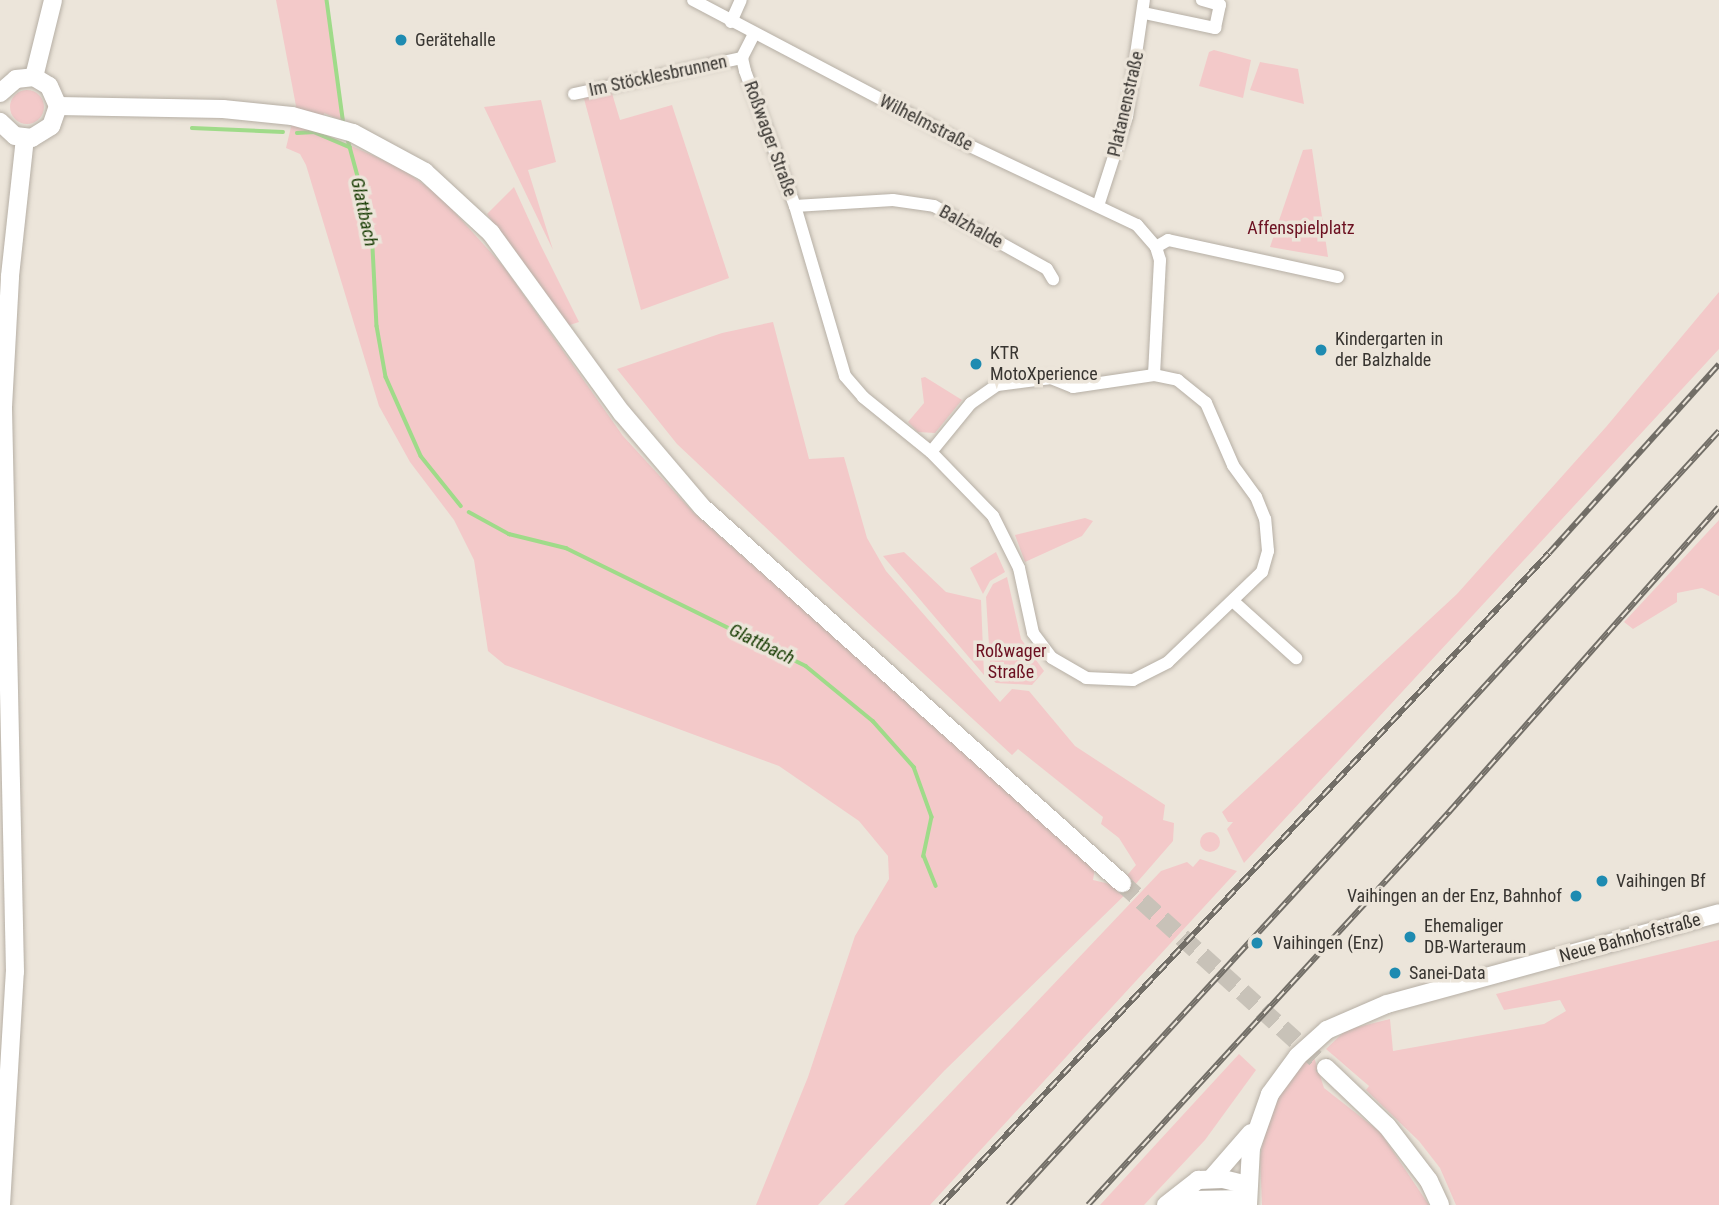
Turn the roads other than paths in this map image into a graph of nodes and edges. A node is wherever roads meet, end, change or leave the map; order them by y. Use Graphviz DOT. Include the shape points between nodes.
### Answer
graph roads {
  1 [pos="53,0"];
  2 [pos="693,0"];
  3 [pos="741,0"];
  4 [pos="1202,0"];
  5 [pos="1144,6"];
  6 [pos="731,22"];
  7 [pos="754,34"];
  8 [pos="742,58"];
  9 [pos="34,78"];
  10 [pos="0,93"];
  11 [pos="574,94"];
  12 [pos="58,106"];
  13 [pos="0,122"];
  14 [pos="25,138"];
  15 [pos="1098,205"];
  16 [pos="795,206"];
  17 [pos="1156,247"];
  18 [pos="1338,278"];
  19 [pos="1053,279"];
  20 [pos="1154,375"];
  21 [pos="931,452"];
  22 [pos="1234,602"];
  23 [pos="1296,658"];
  24 [pos="5,722"];
  25 [pos="5,747"];
  26 [pos="1122,883"];
  27 [pos="1719,914"];
  28 [pos="1326,1068"];
  29 [pos="1255,1127"];
  30 [pos="1211,1179"];
  31 [pos="1247,1196"];
  32 [pos="1,1205"];
  33 [pos="1166,1205"];
  34 [pos="1181,1205"];
  35 [pos="1440,1205"];
  1 -- 9 [label="main road"];
  2 -- 6 [label="street, Wilhelmstraße"];
  3 -- 6 [label="street"];
  4 -- 5 [label="street" via="1220,5 1215,28"];
  5 -- 15 [label="street, Platanenstraße" via="1126,116"];
  6 -- 7 [label="street, Wilhelmstraße"];
  7 -- 8 [label="street, Roßwager Straße"];
  7 -- 15 [label="street, Wilhelmstraße" via="970,146"];
  8 -- 11 [label="street, Im Stöcklesbrunnen"];
  8 -- 16 [label="street, Roßwager Straße"];
  9 -- 10 [label="main road" via="16,79"];
  9 -- 12 [label="main road" via="49,86"];
  12 -- 14 [label="main road" via="51,126"];
  12 -- 26 [label="main road" via="255,111 346,131 405,160 462,203 491,233 622,413 702,507"];
  13 -- 14 [label="main road" via="10,133"];
  14 -- 24 [label="main road" via="4,369"];
  15 -- 17 [label="street, Wilhelmstraße" via="1136,225"];
  16 -- 19 [label="street, Balzhalde" via="893,200 934,206 1047,269"];
  16 -- 21 [label="street, Roßwager Straße" via="845,376 863,397"];
  17 -- 18 [label="street" via="1168,240"];
  17 -- 20 [label="street" via="1161,275"];
  20 -- 21 [label="street, Roßwager Straße" via="1073,387 1051,377 997,385 971,403"];
  20 -- 22 [label="street, Roßwager Straße" via="1178,380 1206,403 1233,465 1265,519 1268,551 1262,572"];
  21 -- 22 [label="street, Roßwager Straße" via="977,496 1006,537 1019,568 1033,633 1067,669 1103,681 1133,680 1168,662 1194,632"];
  22 -- 23 [label="street"];
  24 -- 25 [label="main road"];
  25 -- 32 [label="main road" via="15,972"];
  27 -- 29 [label="main road, Neue Bahnhofstraße" via="1354,1016 1297,1056 1278,1081"];
  28 -- 35 [label="main road" via="1387,1126 1416,1162"];
  29 -- 30 [label="main road"];
  29 -- 31 [label="main road, Neue Bahnhofstraße"];
  30 -- 31 [label="main road"];
  30 -- 33 [label="main road" via="1188,1185"];
  31 -- 34 [label="main road" via="1190,1200"];
}
